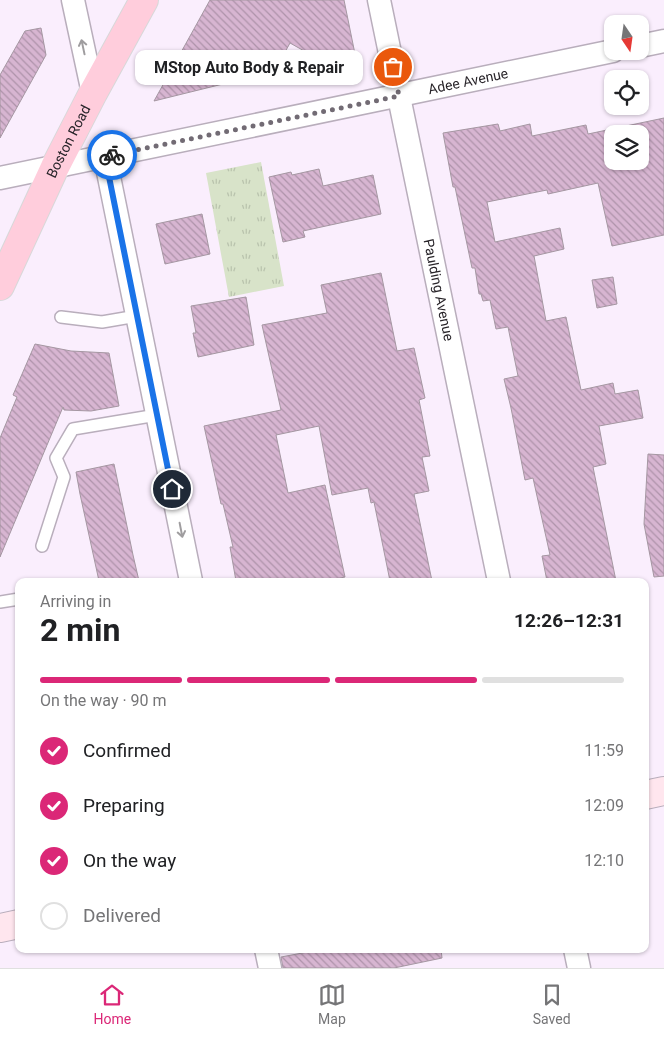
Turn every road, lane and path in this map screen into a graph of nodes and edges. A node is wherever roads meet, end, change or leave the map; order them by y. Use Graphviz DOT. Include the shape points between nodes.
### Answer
graph roads {
  1 [pos="73,0"];
  2 [pos="144,0"];
  3 [pos="379,0"];
  4 [pos="664,41"];
  5 [pos="649,44"];
  6 [pos="604,53"];
  7 [pos="93,93"];
  8 [pos="399,96"];
  9 [pos="105,157"];
  10 [pos="55,167"];
  11 [pos="0,178"];
  12 [pos="0,286"];
  13 [pos="137,316"];
  14 [pos="61,317"];
  15 [pos="157,415"];
  16 [pos="42,546"];
  17 [pos="190,578"];
  18 [pos="498,578"];
  19 [pos="15,600"];
  20 [pos="0,602"];
  21 [pos="664,791"];
  22 [pos="649,794"];
  23 [pos="15,925"];
  24 [pos="0,928"];
  25 [pos="267,953"];
  26 [pos="576,953"];
  27 [pos="270,968"];
  28 [pos="579,968"];
  7 -- 1 [label="street, one-way"];
  2 -- 7 [label="main road, Boston Road"];
  3 -- 8 [label="street, Paulding Avenue"];
  4 -- 5 [label="street"];
  6 -- 8 [label="street, Adee Avenue"];
  7 -- 10 [label="main road, Boston Road"];
  8 -- 9 [label="street, Adee Avenue"];
  8 -- 18 [label="street, Paulding Avenue"];
  9 -- 10 [label="street, Adee Avenue"];
  9 -- 13 [label="street"];
  10 -- 11 [label="street, Adee Avenue"];
  10 -- 12 [label="main road, Boston Road"];
  13 -- 14 [label="lane" via="102,322"];
  13 -- 15 [label="street"];
  15 -- 16 [label="lane" via="73,429 56,458 64,477"];
  15 -- 17 [label="street, one-way"];
  19 -- 20 [label="lane"];
  21 -- 22 [label="main road"];
  23 -- 24 [label="main road"];
  25 -- 27 [label="street"];
  26 -- 28 [label="street"];
}
